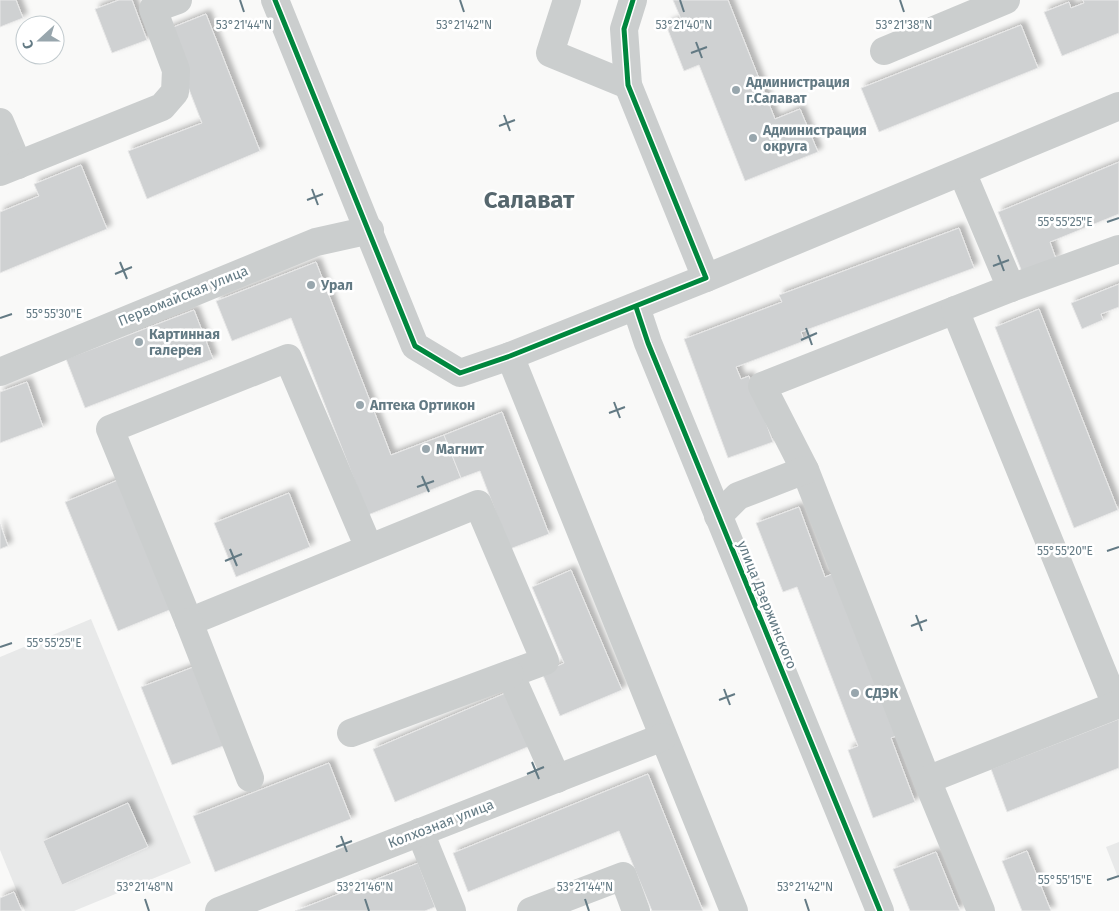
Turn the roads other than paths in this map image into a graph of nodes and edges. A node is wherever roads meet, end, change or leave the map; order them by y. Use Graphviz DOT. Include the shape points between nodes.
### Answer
graph roads {
  1 [pos="275,0"];
  2 [pos="567,0"];
  3 [pos="633,0"];
  4 [pos="160,3"];
  5 [pos="988,3"];
  6 [pos="884,51"];
  7 [pos="628,85"];
  8 [pos="1119,106"];
  9 [pos="0,122"];
  10 [pos="9,169"];
  11 [pos="962,172"];
  12 [pos="370,230"];
  13 [pos="1119,249"];
  14 [pos="706,278"];
  15 [pos="1011,288"];
  16 [pos="636,307"];
  17 [pos="955,310"];
  18 [pos="510,356"];
  19 [pos="0,372"];
  20 [pos="805,470"];
  21 [pos="718,516"];
  22 [pos="369,548"];
  23 [pos="188,622"];
  24 [pos="510,674"];
  25 [pos="1118,705"];
  26 [pos="351,733"];
  27 [pos="663,737"];
  28 [pos="250,778"];
  29 [pos="557,778"];
  30 [pos="927,780"];
  31 [pos="420,832"];
  32 [pos="219,911"];
  33 [pos="452,911"];
  34 [pos="532,911"];
  35 [pos="636,911"];
  36 [pos="734,911"];
  37 [pos="880,911"];
  38 [pos="981,911"];
  1 -- 12 [label="street"];
  2 -- 7 [label="street" via="550,53"];
  3 -- 7 [label="street" via="624,29"];
  4 -- 10 [label="street" via="176,70 174,92 162,107"];
  5 -- 6 [label="street"];
  7 -- 14 [label="street"];
  8 -- 11 [label="street"];
  9 -- 10 [label="street"];
  11 -- 14 [label="street"];
  11 -- 15 [label="street"];
  12 -- 18 [label="street" via="415,346 460,374"];
  12 -- 19 [label="street, Первомайская улица" via="316,242"];
  13 -- 15 [label="street"];
  14 -- 16 [label="street"];
  15 -- 17 [label="street"];
  16 -- 18 [label="street"];
  16 -- 21 [label="street, улица Дзержинского"];
  17 -- 20 [label="street" via="762,386"];
  17 -- 25 [label="street"];
  18 -- 27 [label="street"];
  20 -- 21 [label="street" via="738,496"];
  20 -- 30 [label="street"];
  21 -- 37 [label="street, улица Дзержинского"];
  22 -- 23 [label="street"];
  22 -- 23 [label="street" via="288,358 110,429"];
  22 -- 24 [label="street" via="478,504 545,661"];
  23 -- 28 [label="street"];
  24 -- 26 [label="street"];
  24 -- 29 [label="street"];
  25 -- 30 [label="street"];
  27 -- 29 [label="street, Колхозная улица"];
  27 -- 36 [label="street"];
  29 -- 31 [label="street, Колхозная улица"];
  30 -- 38 [label="street"];
  31 -- 32 [label="street, Колхозная улица"];
  31 -- 33 [label="street"];
  34 -- 35 [label="street" via="623,876"];
}
